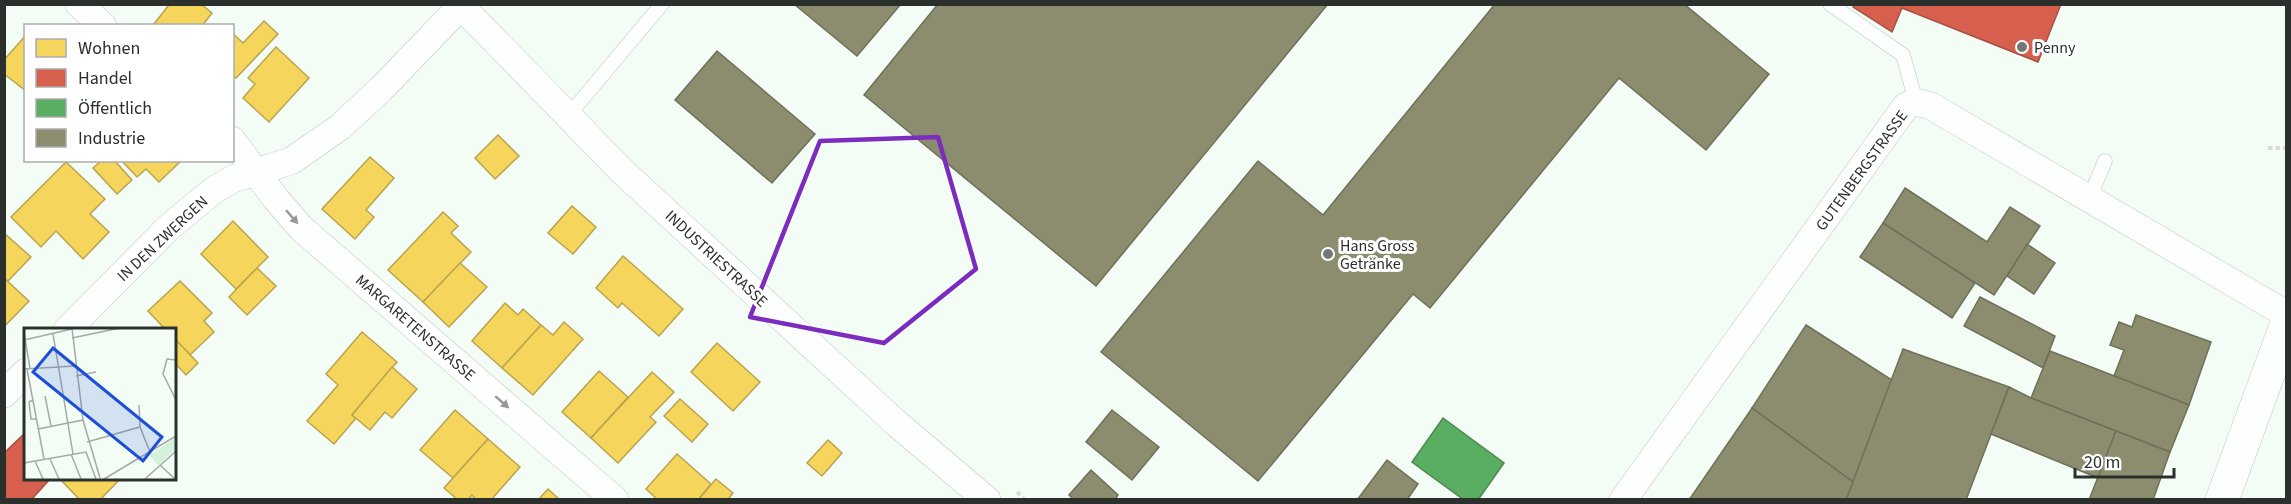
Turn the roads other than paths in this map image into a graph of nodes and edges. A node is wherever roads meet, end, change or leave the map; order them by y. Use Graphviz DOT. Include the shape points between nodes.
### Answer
graph roads {
  1 [pos="79,4"];
  2 [pos="662,4"];
  3 [pos="1830,4"];
  4 [pos="460,5"];
  5 [pos="101,24"];
  6 [pos="1916,102"];
  7 [pos="568,116"];
  8 [pos="234,143"];
  9 [pos="2105,161"];
  10 [pos="256,172"];
  11 [pos="2089,198"];
  12 [pos="2286,314"];
  13 [pos="2286,326"];
  14 [pos="69,328"];
  15 [pos="24,374"];
  16 [pos="4,394"];
  17 [pos="615,500"];
  18 [pos="987,500"];
  19 [pos="1623,500"];
  20 [pos="2222,500"];
  1 -- 5 [label="street"];
  2 -- 7 [label="lane"];
  3 -- 6 [label="lane" via="1903,55"];
  4 -- 7 [label="street, INDUSTRIESTRASSE"];
  4 -- 10 [label="street, IN DEN ZWERGEN" via="340,127 291,161"];
  6 -- 11 [label="street, GUTENBERGSTRASSE" via="1931,106"];
  6 -- 19 [label="street, GUTENBERGSTRASSE" via="1906,106"];
  7 -- 18 [label="street, INDUSTRIESTRASSE" via="623,172 878,406"];
  8 -- 10 [label="street, MARGARETENSTRASSE"];
  9 -- 11 [label="lane"];
  10 -- 14 [label="street, IN DEN ZWERGEN" via="233,179 193,206"];
  10 -- 17 [label="street, MARGARETENSTRASSE, one-way" via="301,228"];
  11 -- 12 [label="street, GUTENBERGSTRASSE"];
  13 -- 20 [label="street"];
  15 -- 16 [label="street"];
}
